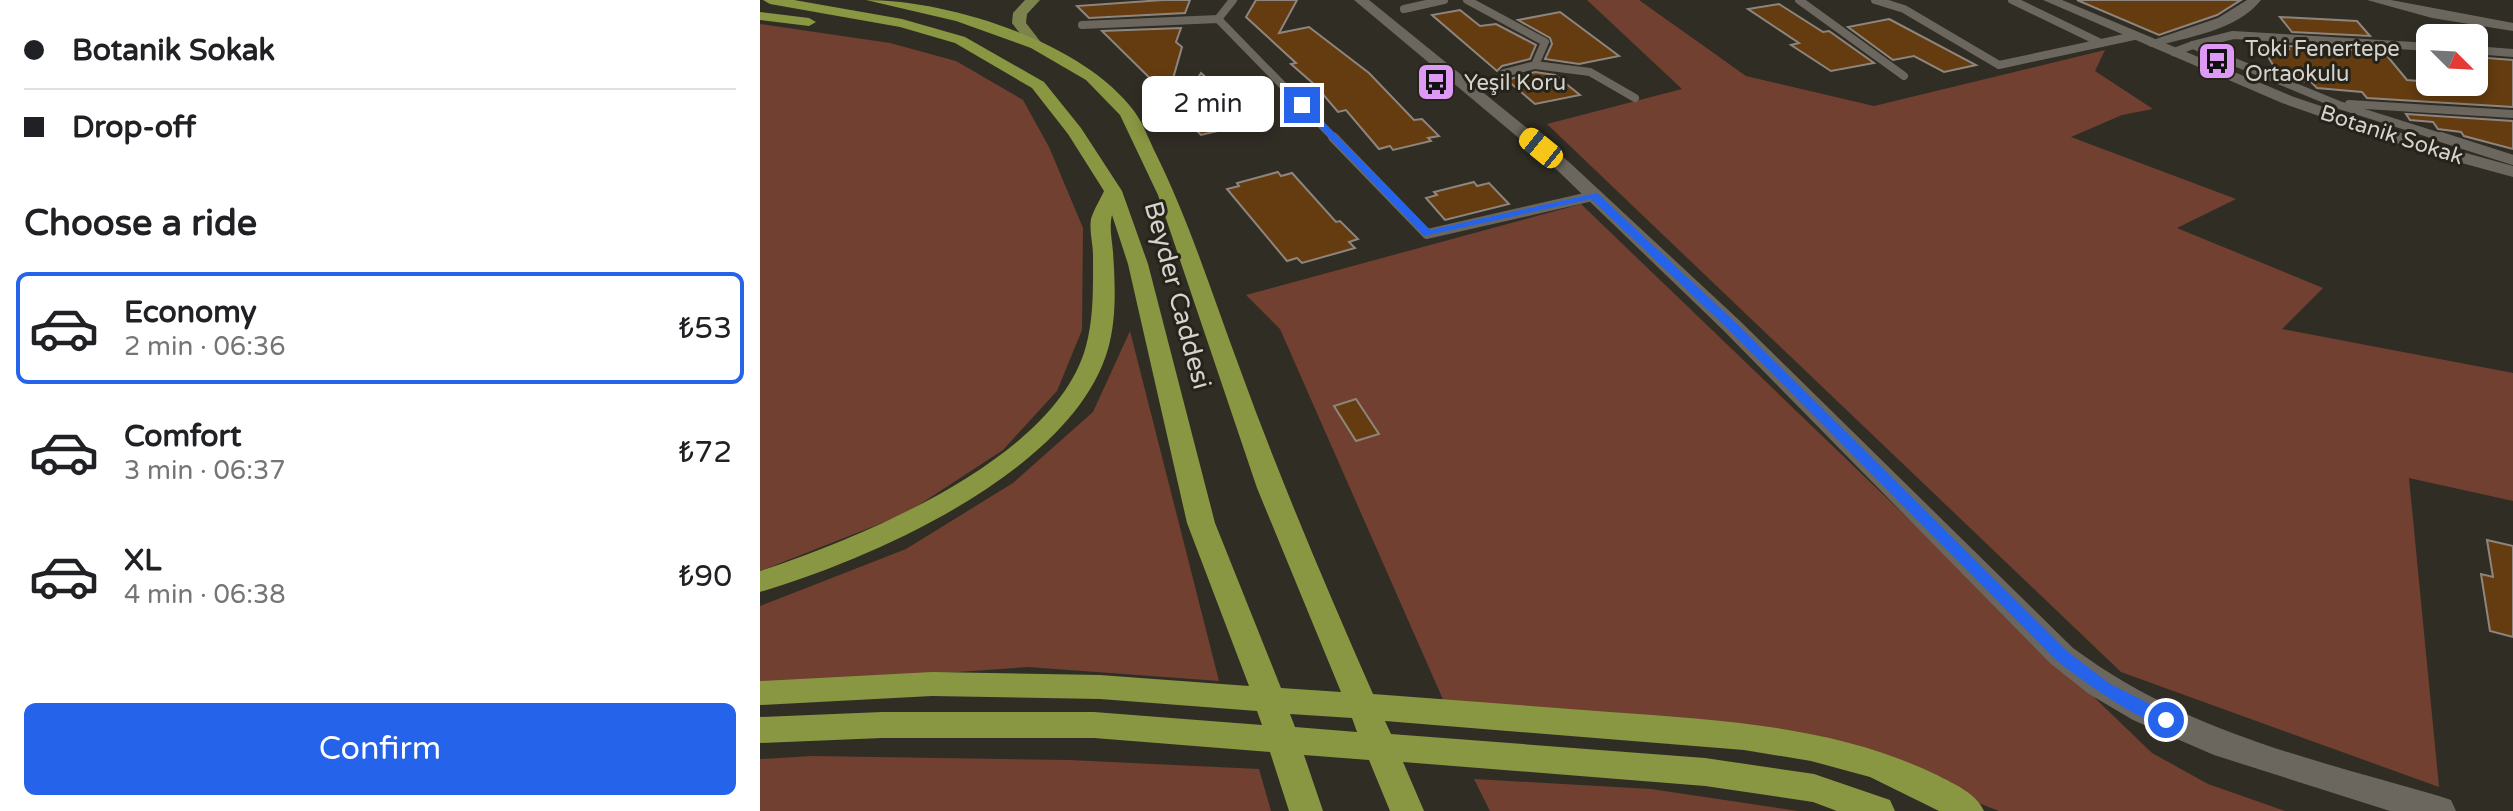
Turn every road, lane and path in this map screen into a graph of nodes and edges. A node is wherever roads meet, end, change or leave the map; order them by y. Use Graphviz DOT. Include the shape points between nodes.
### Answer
graph roads {
  1 [pos="770,0"];
  2 [pos="873,0"];
  3 [pos="939,0"];
  4 [pos="1033,0"];
  5 [pos="1233,0"];
  6 [pos="1361,0"];
  7 [pos="1444,0"];
  8 [pos="1467,0"];
  9 [pos="1799,0"];
  10 [pos="1875,0"];
  11 [pos="2012,0"];
  12 [pos="2050,0"];
  13 [pos="2254,0"];
  14 [pos="2374,0"];
  15 [pos="1404,9"];
  16 [pos="760,16"];
  17 [pos="1218,19"];
  18 [pos="1082,25"];
  19 [pos="2513,27"];
  20 [pos="2134,36"];
  21 [pos="2101,43"];
  22 [pos="2151,43"];
  23 [pos="1036,45"];
  24 [pos="2193,45"];
  25 [pos="2416,46"];
  26 [pos="2488,51"];
  27 [pos="2174,52"];
  28 [pos="2513,53"];
  29 [pos="992,59"];
  30 [pos="1535,65"];
  31 [pos="1504,73"];
  32 [pos="1904,76"];
  33 [pos="1635,98"];
  34 [pos="2334,103"];
  35 [pos="2513,114"];
  36 [pos="2513,160"];
  37 [pos="2513,172"];
  38 [pos="1113,191"];
  39 [pos="1593,196"];
  40 [pos="760,582"];
  41 [pos="760,693"];
  42 [pos="760,730"];
  43 [pos="1306,811"];
  44 [pos="1407,811"];
  45 [pos="1878,811"];
  46 [pos="1967,811"];
  47 [pos="2439,811"];
  1 -- 29 [label="highway, Beyder Caddesi" via="902,23 960,40"];
  2 -- 23 [label="highway, Beyder Caddesi" via="960,18"];
  3 -- 23 [label="highway" via="997,19"];
  4 -- 23 [label="main road" via="1020,13 1019,23"];
  5 -- 17 [label="lane"];
  6 -- 39 [label="main road"];
  7 -- 15 [label="lane"];
  8 -- 30 [label="lane" via="1545,42"];
  9 -- 32 [label="lane"];
  10 -- 21 [label="lane" via="1904,9 1999,65"];
  11 -- 21 [label="lane"];
  12 -- 20 [label="main road, Botanik Sokak"];
  13 -- 22 [label="main road" via="2230,17"];
  14 -- 19 [label="main road"];
  16 -- 29 [label="highway" via="926,40"];
  17 -- 18 [label="lane"];
  17 -- 39 [label="lane" via="1427,234"];
  20 -- 21 [label="lane"];
  20 -- 22 [label="main road, Botanik Sokak"];
  22 -- 27 [label="main road, Botanik Sokak"];
  23 -- 44 [label="highway, Beyder Caddesi" via="1091,77 1127,113 1167,195 1270,488"];
  24 -- 25 [label="lane" via="2233,35"];
  24 -- 27 [label="lane"];
  24 -- 34 [label="lane"];
  26 -- 28 [label="lane"];
  27 -- 37 [label="main road, Botanik Sokak" via="2336,118"];
  29 -- 38 [label="highway, Beyder Caddesi" via="1038,85"];
  30 -- 31 [label="lane"];
  30 -- 33 [label="lane" via="1590,72"];
  34 -- 35 [label="lane"];
  34 -- 36 [label="lane"];
  38 -- 40 [label="highway" via="1100,221 1102,311 1097,350 1070,401 1028,444 939,507 872,541"];
  38 -- 43 [label="highway, Beyder Caddesi" via="1138,264 1201,523 1261,674"];
  39 -- 47 [label="main road" via="1731,325 2062,656 2104,688 2143,710 2248,752"];
  41 -- 46 [label="highway" via="932,684 1100,687 1711,732 1814,748 1886,768"];
  42 -- 45 [label="highway" via="1094,725 1705,772 1814,788"];
}
